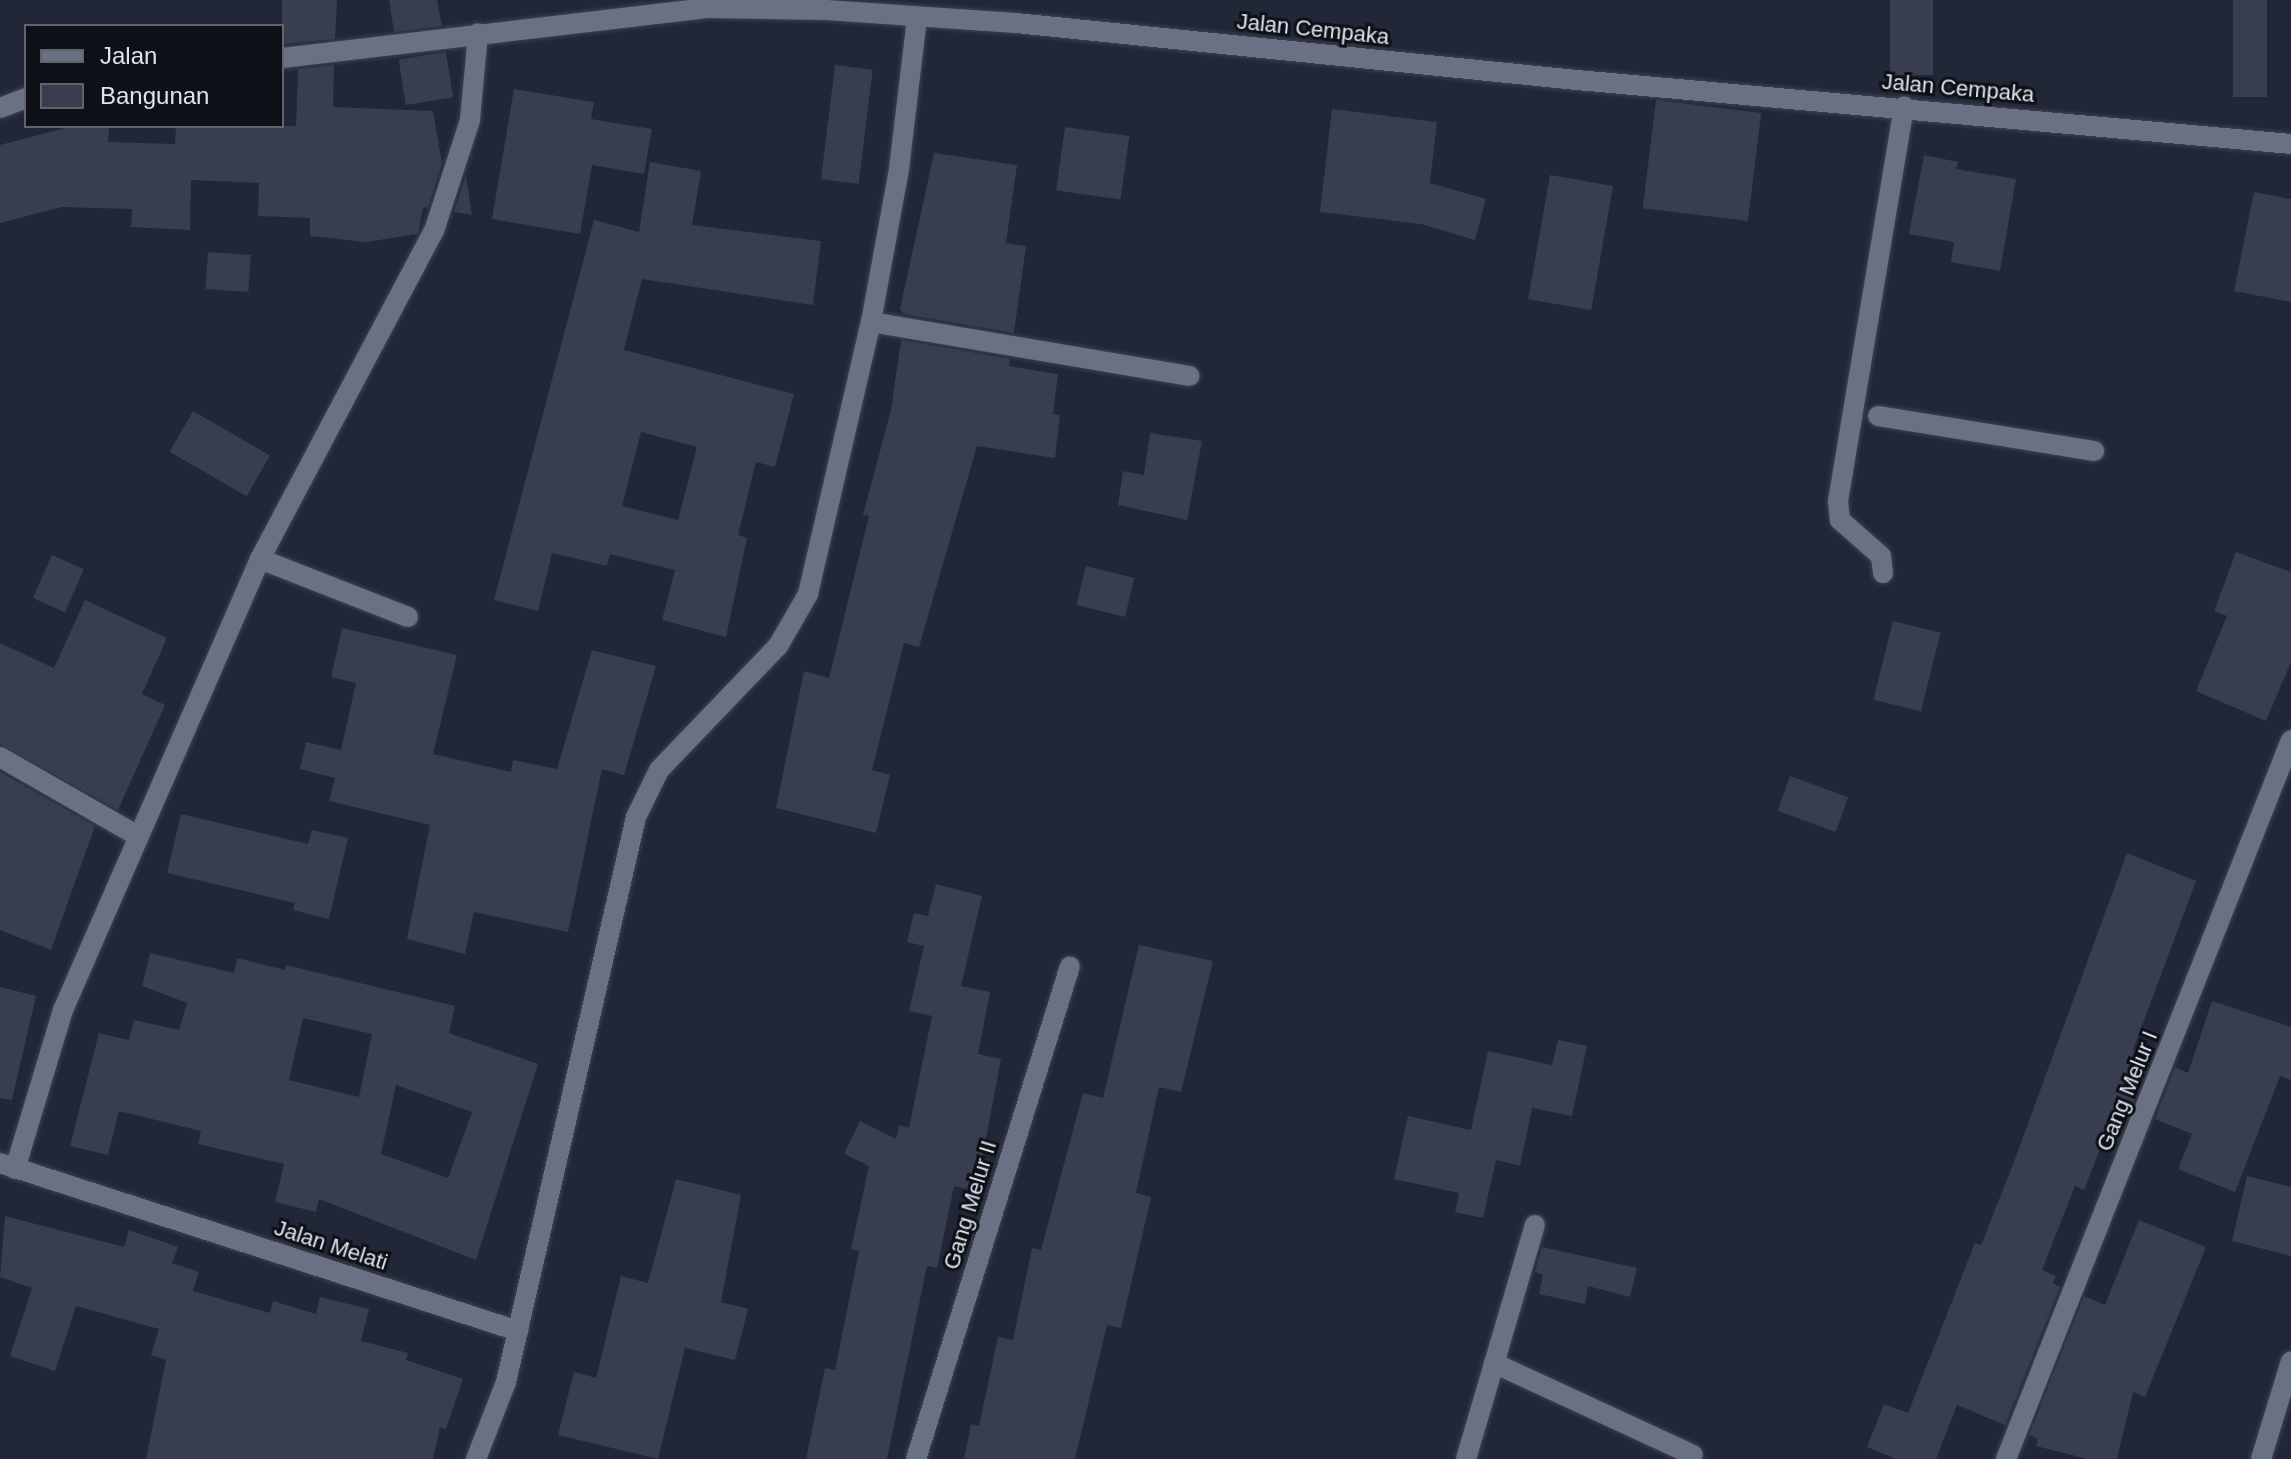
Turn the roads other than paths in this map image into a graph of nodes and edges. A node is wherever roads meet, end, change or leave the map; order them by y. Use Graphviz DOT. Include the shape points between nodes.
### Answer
graph roads {
  1 [pos="827,5"];
  2 [pos="917,17"];
  3 [pos="478,33"];
  4 [pos="284,58"];
  5 [pos="24,99"];
  6 [pos="1904,106"];
  7 [pos="0,108"];
  8 [pos="2291,144"];
  9 [pos="871,322"];
  10 [pos="1189,376"];
  11 [pos="1878,416"];
  12 [pos="2094,451"];
  13 [pos="260,559"];
  14 [pos="1883,573"];
  15 [pos="408,617"];
  16 [pos="2291,740"];
  17 [pos="0,757"];
  18 [pos="138,836"];
  19 [pos="1070,966"];
  20 [pos="7,1166"];
  21 [pos="1535,1225"];
  22 [pos="518,1331"];
  23 [pos="2291,1361"];
  24 [pos="1494,1363"];
  25 [pos="1693,1455"];
  26 [pos="476,1459"];
  27 [pos="916,1459"];
  28 [pos="1466,1459"];
  29 [pos="2006,1459"];
  30 [pos="2261,1459"];
  1 -- 2 [label="street, Jalan Cempaka"];
  1 -- 3 [label="street, Jalan Cempaka" via="705,8"];
  2 -- 6 [label="street, Jalan Cempaka"];
  2 -- 9 [label="street" via="899,169"];
  3 -- 4 [label="street, Jalan Cempaka"];
  3 -- 13 [label="street" via="465,145 434,231"];
  5 -- 7 [label="street"];
  6 -- 8 [label="street, Jalan Cempaka"];
  6 -- 14 [label="street" via="1838,501 1840,520 1881,556"];
  9 -- 10 [label="street"];
  9 -- 22 [label="street" via="802,607 769,656 679,744 659,770 636,817"];
  11 -- 12 [label="street"];
  13 -- 15 [label="street"];
  13 -- 18 [label="street"];
  16 -- 29 [label="street, Gang Melur I"];
  17 -- 18 [label="street"];
  18 -- 20 [label="street" via="63,1010"];
  19 -- 27 [label="street, Gang Melur II"];
  20 -- 22 [label="street, Jalan Melati"];
  21 -- 24 [label="street"];
  22 -- 26 [label="street" via="494,1420"];
  23 -- 30 [label="street"];
  24 -- 25 [label="street"];
  24 -- 28 [label="street"];
}
